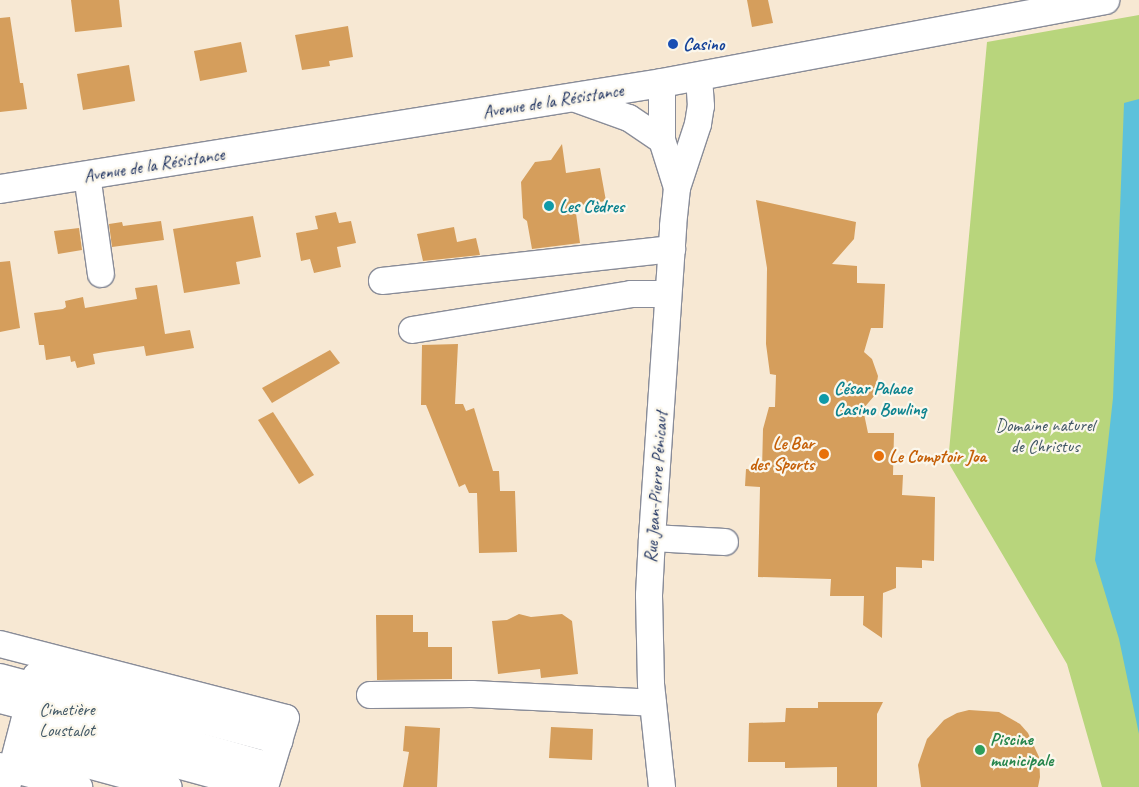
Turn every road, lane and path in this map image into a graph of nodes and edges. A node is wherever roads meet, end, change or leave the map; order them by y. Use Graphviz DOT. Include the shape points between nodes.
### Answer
graph roads {
  1 [pos="1105,0"];
  2 [pos="699,77"];
  3 [pos="662,83"];
  4 [pos="572,98"];
  5 [pos="662,140"];
  6 [pos="86,175"];
  7 [pos="677,188"];
  8 [pos="0,189"];
  9 [pos="672,249"];
  10 [pos="101,274"];
  11 [pos="382,281"];
  12 [pos="668,294"];
  13 [pos="412,330"];
  14 [pos="652,538"];
  15 [pos="725,542"];
  16 [pos="0,644"];
  17 [pos="0,677"];
  18 [pos="370,695"];
  19 [pos="0,700"];
  20 [pos="653,703"];
  21 [pos="19,726"];
  22 [pos="152,742"];
  23 [pos="265,780"];
  24 [pos="79,787"];
  25 [pos="169,787"];
  26 [pos="662,787"];
  1 -- 2 [label="main road, Avenue de la Résistance"];
  2 -- 3 [label="main road, Avenue de la Résistance"];
  2 -- 7 [label="street, Rue Jean-Pierre Pénicaut" via="701,106 698,124"];
  3 -- 4 [label="main road, Avenue de la Résistance"];
  3 -- 5 [label="street, Rue Jean-Pierre Pénicaut"];
  4 -- 5 [label="street" via="630,118"];
  4 -- 6 [label="main road, Avenue de la Résistance"];
  5 -- 7 [label="street, Rue Jean-Pierre Pénicaut"];
  6 -- 8 [label="main road, Avenue de la Résistance"];
  6 -- 10 [label="street"];
  7 -- 9 [label="street, Rue Jean-Pierre Pénicaut"];
  9 -- 11 [label="street"];
  9 -- 12 [label="street, Rue Jean-Pierre Pénicaut"];
  12 -- 13 [label="street" via="631,294"];
  12 -- 14 [label="street, Rue Jean-Pierre Pénicaut"];
  14 -- 15 [label="street"];
  14 -- 20 [label="street, Rue Jean-Pierre Pénicaut" via="649,595"];
  16 -- 21 [label="street"];
  17 -- 21 [label="street"];
  18 -- 20 [label="street" via="472,694"];
  19 -- 21 [label="street"];
  20 -- 26 [label="street, Rue Jean-Pierre Pénicaut"];
  21 -- 22 [label="street"];
  21 -- 22 [label="street"];
  21 -- 22 [label="street"];
  21 -- 24 [label="street"];
  22 -- 23 [label="street"];
  22 -- 23 [label="street" via="279,741"];
  22 -- 25 [label="street"];
}
